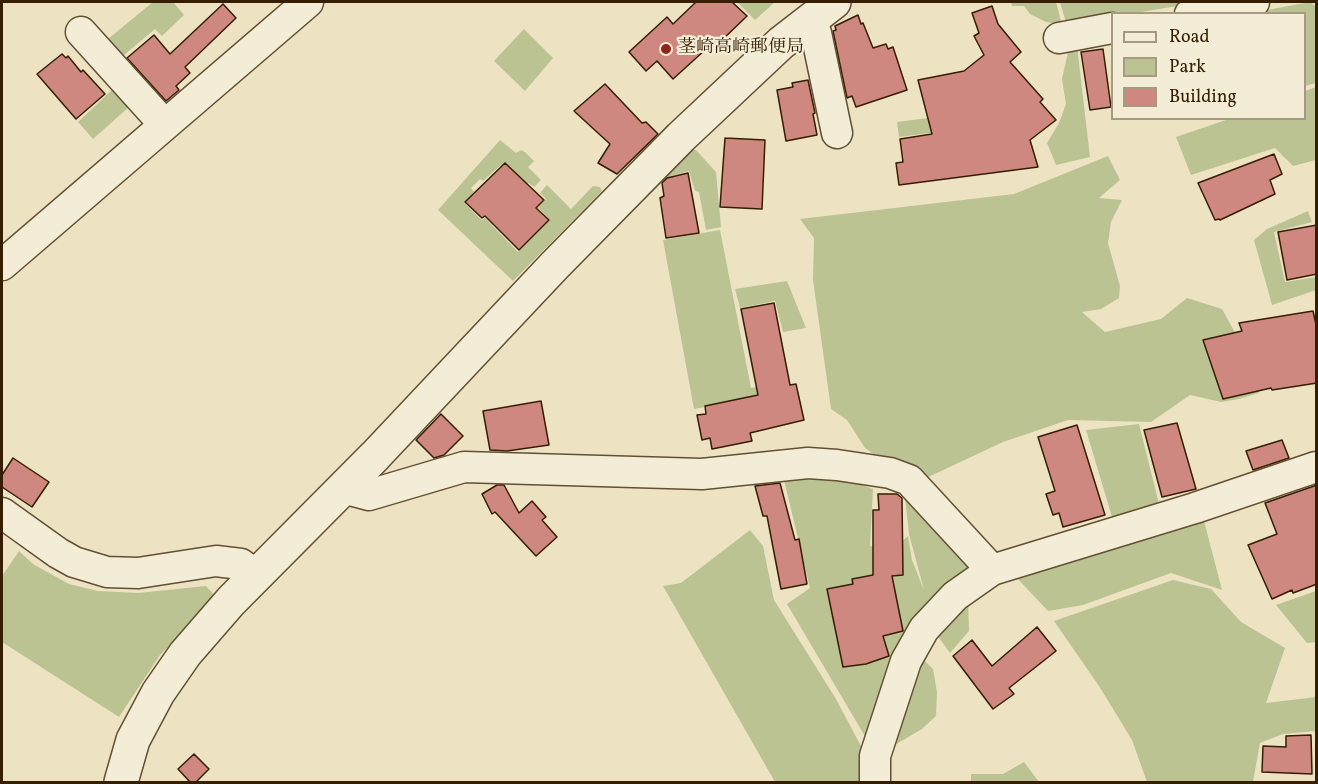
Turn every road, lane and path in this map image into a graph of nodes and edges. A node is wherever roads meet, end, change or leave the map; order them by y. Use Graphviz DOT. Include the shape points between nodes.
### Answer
graph roads {
  1 [pos="308,2"];
  2 [pos="1254,2"];
  3 [pos="823,11"];
  4 [pos="1201,12"];
  5 [pos="1111,28"];
  6 [pos="81,32"];
  7 [pos="1059,38"];
  8 [pos="164,124"];
  9 [pos="837,133"];
  10 [pos="2,265"];
  11 [pos="1317,466"];
  12 [pos="343,488"];
  13 [pos="2,513"];
  14 [pos="992,570"];
  15 [pos="256,575"];
  16 [pos="121,783"];
  17 [pos="875,783"];
  1 -- 8 [label="street"];
  2 -- 4 [label="street"];
  3 -- 9 [label="street" via="816,33"];
  3 -- 12 [label="street" via="681,136"];
  5 -- 7 [label="street"];
  6 -- 8 [label="street"];
  8 -- 10 [label="street"];
  11 -- 14 [label="street"];
  12 -- 14 [label="street" via="369,495 464,467 702,474 837,465 909,480"];
  12 -- 15 [label="street"];
  13 -- 15 [label="street" via="58,554 107,572 138,573 216,561 241,564"];
  14 -- 17 [label="street" via="955,596 924,629 906,661 875,756"];
  15 -- 16 [label="street" via="185,654 158,693 133,740"];
}
